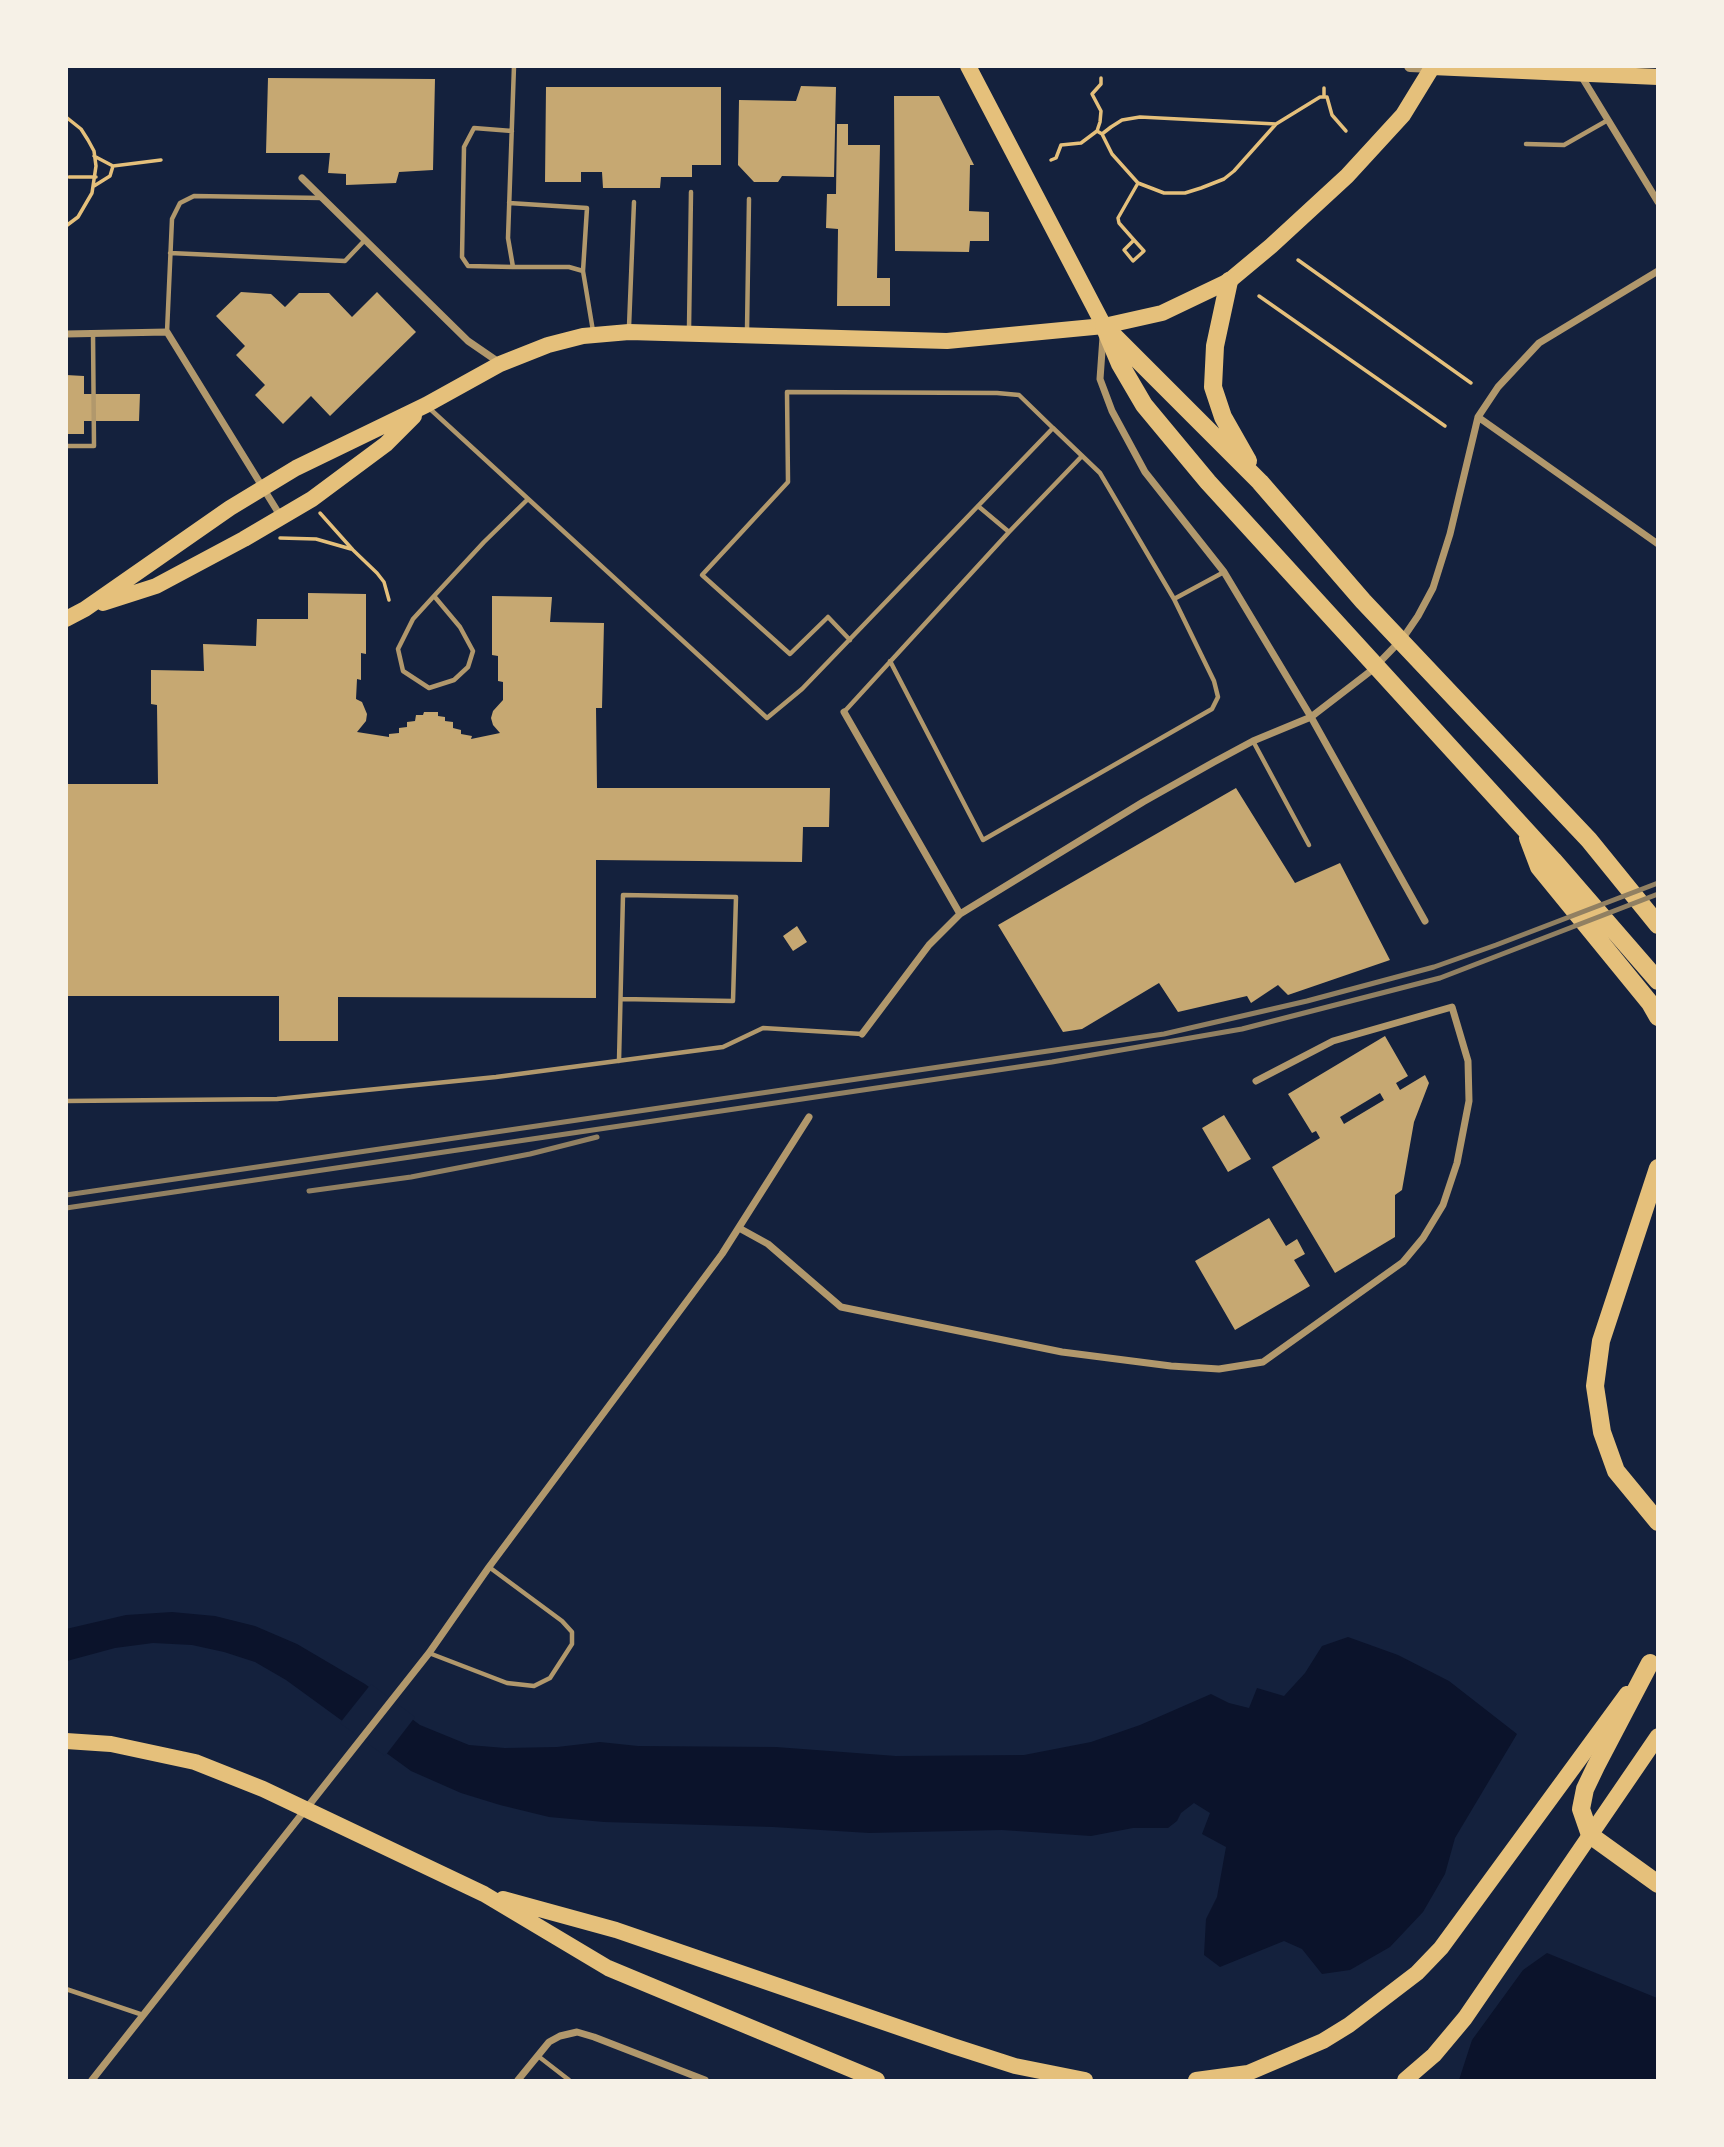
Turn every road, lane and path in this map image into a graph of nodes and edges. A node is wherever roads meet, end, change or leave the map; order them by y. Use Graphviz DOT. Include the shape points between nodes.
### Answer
graph roads {
  1 [pos="514,66"];
  2 [pos="968,66"];
  3 [pos="1410,66"];
  4 [pos="1433,67"];
  5 [pos="1580,74"];
  6 [pos="1645,74"];
  7 [pos="1101,78"];
  8 [pos="1325,88"];
  9 [pos="1324,97"];
  10 [pos="67,118"];
  11 [pos="1608,120"];
  12 [pos="1276,124"];
  13 [pos="512,131"];
  14 [pos="1097,131"];
  15 [pos="1346,131"];
  16 [pos="1102,134"];
  17 [pos="1526,144"];
  18 [pos="94,156"];
  19 [pos="161,160"];
  20 [pos="1051,160"];
  21 [pos="113,166"];
  22 [pos="68,177"];
  23 [pos="96,177"];
  24 [pos="302,178"];
  25 [pos="1139,183"];
  26 [pos="94,186"];
  27 [pos="691,192"];
  28 [pos="322,198"];
  29 [pos="749,199"];
  30 [pos="509,202"];
  31 [pos="634,202"];
  32 [pos="1657,202"];
  33 [pos="66,226"];
  34 [pos="364,240"];
  35 [pos="1135,240"];
  36 [pos="170,253"];
  37 [pos="1298,260"];
  38 [pos="513,267"];
  39 [pos="583,271"];
  40 [pos="1657,271"];
  41 [pos="1229,281"];
  42 [pos="1259,296"];
  43 [pos="1104,326"];
  44 [pos="167,332"];
  45 [pos="629,332"];
  46 [pos="66,334"];
  47 [pos="93,334"];
  48 [pos="689,334"];
  49 [pos="594,335"];
  50 [pos="747,335"];
  51 [pos="500,364"];
  52 [pos="1471,383"];
  53 [pos="426,405"];
  54 [pos="1478,417"];
  55 [pos="1446,426"];
  56 [pos="1053,428"];
  57 [pos="66,446"];
  58 [pos="1082,456"];
  59 [pos="1260,482"];
  60 [pos="262,488"];
  61 [pos="527,500"];
  62 [pos="978,506"];
  63 [pos="319,510"];
  64 [pos="281,517"];
  65 [pos="1009,532"];
  66 [pos="279,536"];
  67 [pos="1657,544"];
  68 [pos="353,550"];
  69 [pos="1224,572"];
  70 [pos="434,596"];
  71 [pos="1174,599"];
  72 [pos="389,600"];
  73 [pos="85,609"];
  74 [pos="66,619"];
  75 [pos="850,640"];
  76 [pos="890,661"];
  77 [pos="844,712"];
  78 [pos="1311,717"];
  79 [pos="1253,741"];
  80 [pos="1310,845"];
  81 [pos="1546,863"];
  82 [pos="960,914"];
  83 [pos="1425,920"];
  84 [pos="1657,925"];
  85 [pos="1657,981"];
  86 [pos="621,999"];
  87 [pos="1654,1010"];
  88 [pos="862,1034"];
  89 [pos="619,1061"];
  90 [pos="1256,1081"];
  91 [pos="66,1101"];
  92 [pos="809,1117"];
  93 [pos="1657,1168"];
  94 [pos="739,1228"];
  95 [pos="1657,1522"];
  96 [pos="489,1567"];
  97 [pos="429,1653"];
  98 [pos="1654,1658"];
  99 [pos="1657,1736"];
  100 [pos="66,1741"];
  101 [pos="306,1810"];
  102 [pos="1590,1835"];
  103 [pos="1657,1884"];
  104 [pos="484,1894"];
  105 [pos="66,1989"];
  106 [pos="143,2015"];
  107 [pos="538,2056"];
  108 [pos="92,2081"];
  109 [pos="518,2081"];
  110 [pos="569,2081"];
  111 [pos="705,2081"];
  112 [pos="877,2081"];
  113 [pos="1085,2081"];
  114 [pos="1196,2081"];
  115 [pos="1405,2081"];
  1 -- 13 [label="lane"];
  2 -- 43 [label="main road"];
  3 -- 4 [label="street"];
  4 -- 5 [label="main road"];
  4 -- 41 [label="main road" via="1403,115 1347,176"];
  5 -- 6 [label="main road"];
  5 -- 11 [label="street"];
  7 -- 14 [label="path" via="1093,94 1101,111"];
  8 -- 9 [label="path"];
  9 -- 12 [label="path"];
  9 -- 15 [label="path"];
  10 -- 18 [label="path" via="81,129"];
  11 -- 17 [label="lane" via="1564,145"];
  11 -- 32 [label="street"];
  12 -- 16 [label="path" via="1140,117 1122,120"];
  12 -- 25 [label="path" via="1234,171 1213,184 1185,193 1164,193"];
  13 -- 30 [label="lane"];
  13 -- 38 [label="lane" via="474,128 464,147 462,257 468,266"];
  14 -- 16 [label="path"];
  14 -- 20 [label="path" via="1081,143 1061,145"];
  16 -- 25 [label="path" via="1112,154"];
  18 -- 21 [label="path"];
  18 -- 23 [label="path"];
  19 -- 21 [label="path"];
  21 -- 26 [label="path" via="110,176"];
  22 -- 23 [label="path"];
  23 -- 26 [label="path"];
  24 -- 28 [label="street"];
  25 -- 35 [label="path" via="1118,218"];
  26 -- 33 [label="path" via="78,216"];
  27 -- 48 [label="lane"];
  28 -- 34 [label="street"];
  28 -- 36 [label="lane" via="194,197 180,203 172,219"];
  29 -- 50 [label="lane"];
  30 -- 38 [label="lane"];
  30 -- 39 [label="lane" via="587,208"];
  31 -- 45 [label="lane"];
  34 -- 36 [label="lane" via="345,261"];
  34 -- 51 [label="street" via="468,341"];
  35 -- 35 [label="path" via="1124,250 1133,261 1144,251"];
  36 -- 44 [label="lane"];
  37 -- 52 [label="path"];
  38 -- 39 [label="lane"];
  39 -- 49 [label="lane"];
  40 -- 54 [label="street" via="1539,343 1498,387"];
  41 -- 43 [label="main road" via="1163,313"];
  41 -- 59 [label="highway" via="1215,346 1213,387 1223,416"];
  42 -- 55 [label="path"];
  43 -- 50 [label="main road" via="947,341"];
  43 -- 59 [label="highway"];
  43 -- 69 [label="street" via="1100,379 1111,411 1145,472"];
  43 -- 81 [label="highway" via="1144,405 1208,482 1525,828"];
  44 -- 47 [label="street"];
  44 -- 60 [label="street"];
  45 -- 48 [label="main road"];
  45 -- 49 [label="main road"];
  46 -- 47 [label="street"];
  47 -- 57 [label="lane" via="94,446"];
  48 -- 50 [label="main road"];
  49 -- 51 [label="main road" via="548,345"];
  51 -- 53 [label="main road"];
  53 -- 60 [label="main road"];
  53 -- 61 [label="lane"];
  53 -- 64 [label="main road" via="386,443"];
  54 -- 67 [label="street"];
  54 -- 78 [label="street" via="1433,589 1403,638 1372,670"];
  56 -- 58 [label="lane"];
  56 -- 62 [label="lane"];
  56 -- 75 [label="lane" via="1019,396 997,393 788,392 788,482 702,575 790,654 828,617"];
  58 -- 65 [label="lane"];
  58 -- 71 [label="lane" via="1100,473"];
  59 -- 84 [label="highway" via="1363,601 1589,840"];
  60 -- 64 [label="street"];
  60 -- 73 [label="main road"];
  61 -- 70 [label="lane"];
  61 -- 75 [label="lane" via="767,718"];
  62 -- 65 [label="lane"];
  62 -- 75 [label="lane"];
  63 -- 68 [label="path"];
  64 -- 73 [label="main road" via="156,586"];
  65 -- 76 [label="lane"];
  66 -- 68 [label="path" via="330,542"];
  68 -- 72 [label="path" via="384,582"];
  69 -- 71 [label="lane"];
  69 -- 78 [label="street"];
  70 -- 70 [label="lane" via="413,619 398,649 403,671 429,688 454,680 468,667 473,651"];
  71 -- 76 [label="lane" via="1214,681 1218,697 1212,709 983,840"];
  73 -- 74 [label="main road"];
  76 -- 77 [label="lane"];
  77 -- 82 [label="street"];
  78 -- 79 [label="street"];
  78 -- 83 [label="street"];
  79 -- 80 [label="lane"];
  79 -- 82 [label="street"];
  81 -- 85 [label="highway"];
  81 -- 87 [label="highway"];
  82 -- 88 [label="street" via="929,945"];
  86 -- 86 [label="lane" via="623,895 736,897 733,1001"];
  86 -- 89 [label="lane"];
  88 -- 89 [label="lane" via="763,1028 723,1047"];
  89 -- 91 [label="lane" via="277,1099"];
  90 -- 94 [label="street" via="1333,1041 1452,1007 1468,1061 1469,1101 1457,1163 1443,1205 1423,1238 1403,1262 1263,1362 1219,1369 1076,1354 841,1307 768,1244"];
  92 -- 94 [label="street"];
  93 -- 95 [label="highway" via="1601,1341 1595,1386 1602,1432 1616,1471"];
  94 -- 96 [label="street"];
  96 -- 97 [label="street"];
  96 -- 97 [label="lane" via="572,1632 572,1644 550,1678 534,1686 507,1683"];
  97 -- 101 [label="street"];
  98 -- 102 [label="highway" via="1585,1789 1581,1809"];
  98 -- 114 [label="main road" via="1441,1948 1417,1973 1323,2041 1248,2073"];
  99 -- 102 [label="main road"];
  100 -- 101 [label="main road" via="111,1744 195,1762"];
  101 -- 104 [label="main road"];
  101 -- 106 [label="street"];
  102 -- 103 [label="highway"];
  102 -- 115 [label="main road" via="1465,2018"];
  104 -- 112 [label="main road" via="608,1968"];
  104 -- 113 [label="main road" via="616,1930 1015,2066"];
  105 -- 106 [label="lane"];
  106 -- 108 [label="street"];
  107 -- 109 [label="street"];
  107 -- 110 [label="lane"];
  107 -- 111 [label="street" via="549,2042 567,2034 586,2034"];
}
